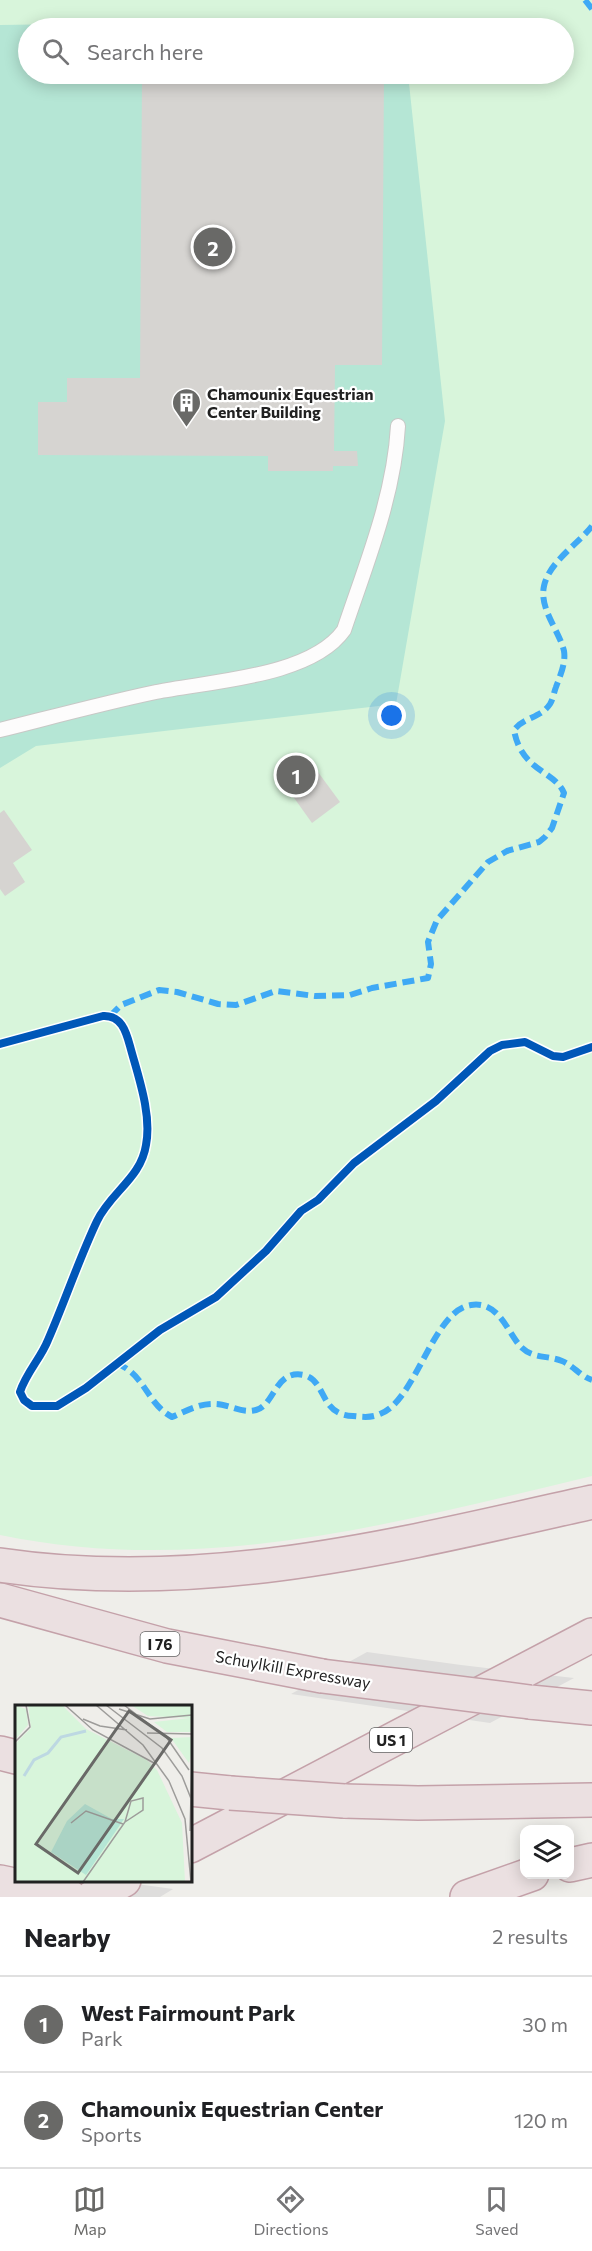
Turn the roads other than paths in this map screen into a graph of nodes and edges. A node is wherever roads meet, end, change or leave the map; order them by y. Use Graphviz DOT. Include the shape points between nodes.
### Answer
graph roads {
  1 [pos="398,426"];
  2 [pos="0,730"];
  3 [pos="592,1502"];
  4 [pos="0,1565"];
  5 [pos="0,1600"];
  6 [pos="592,1635"];
  7 [pos="592,1708"];
  8 [pos="0,1753"];
  9 [pos="15,1757"];
  10 [pos="192,1789"];
  11 [pos="592,1800"];
  12 [pos="192,1845"];
  13 [pos="592,1860"];
  14 [pos="574,1864"];
  15 [pos="520,1879"];
  16 [pos="0,1882"];
  17 [pos="122,1882"];
  18 [pos="57,1895"];
  19 [pos="470,1896"];
  20 [pos="93,1897"];
  1 -- 2 [label="lane" via="396,464 386,501 344,630 334,644 305,659 252,675 156,692"];
  3 -- 4 [label="highway" via="405,1544 259,1567 174,1574 108,1574"];
  5 -- 7 [label="highway, Schuylkill Expressway / I 76, bridge" via="167,1646 322,1676"];
  6 -- 12 [label="highway, US 1"];
  8 -- 9 [label="highway"];
  10 -- 11 [label="highway, bridge" via="418,1803"];
  13 -- 14 [label="highway"];
  15 -- 19 [label="highway"];
  16 -- 18 [label="highway"];
  17 -- 20 [label="highway"];
}
